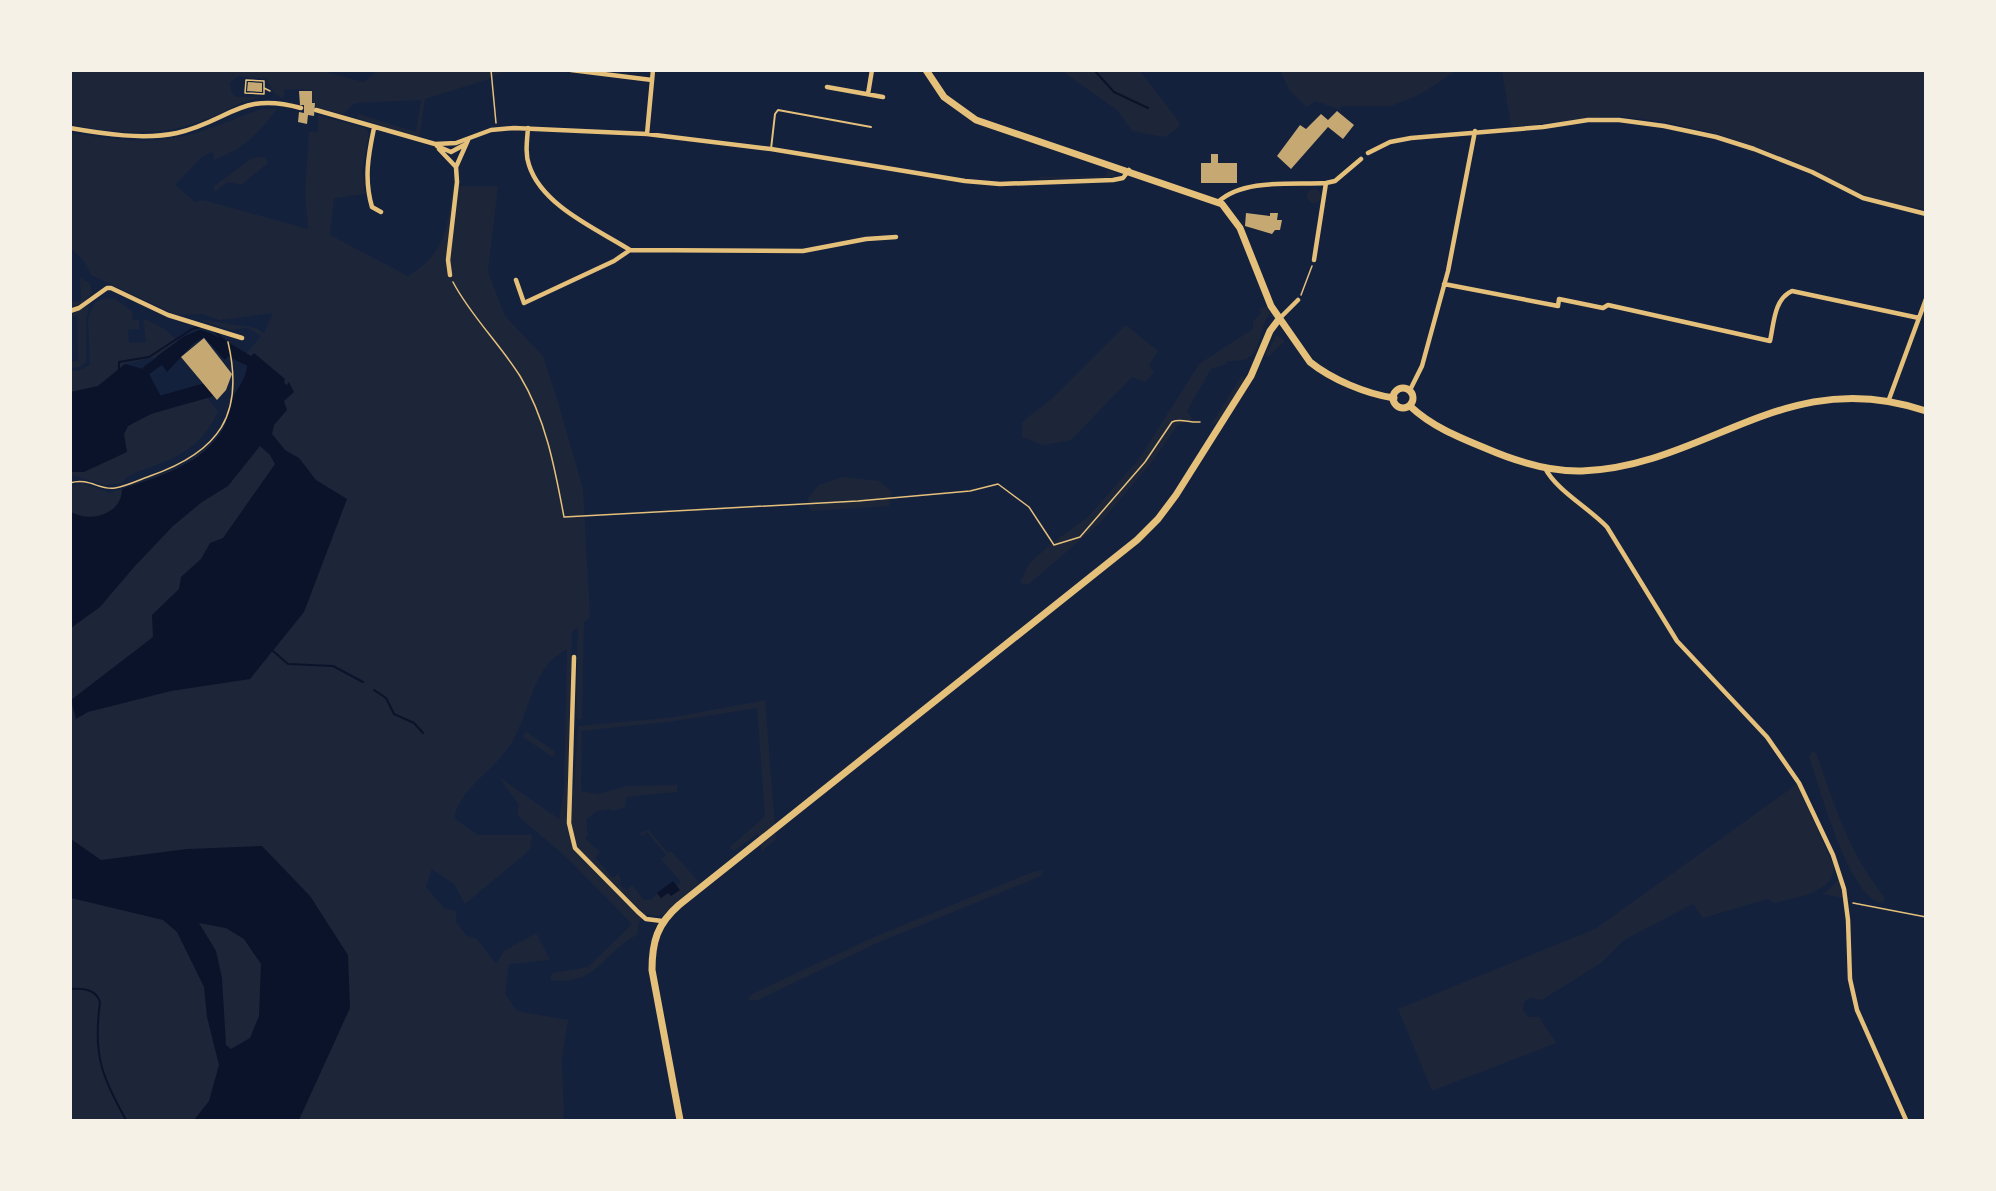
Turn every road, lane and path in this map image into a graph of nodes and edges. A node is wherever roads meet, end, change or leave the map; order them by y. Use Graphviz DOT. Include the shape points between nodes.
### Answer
graph roads {
  1 [pos="491,70"];
  2 [pos="571,70"];
  3 [pos="653,70"];
  4 [pos="872,70"];
  5 [pos="926,70"];
  6 [pos="652,80"];
  7 [pos="826,87"];
  8 [pos="264,88"];
  9 [pos="270,91"];
  10 [pos="868,94"];
  11 [pos="883,97"];
  12 [pos="301,108"];
  13 [pos="316,110"];
  14 [pos="872,127"];
  15 [pos="70,128"];
  16 [pos="374,128"];
  17 [pos="528,129"];
  18 [pos="496,130"];
  19 [pos="1475,130"];
  20 [pos="647,134"];
  21 [pos="468,140"];
  22 [pos="435,144"];
  23 [pos="771,149"];
  24 [pos="1368,153"];
  25 [pos="1361,159"];
  26 [pos="456,167"];
  27 [pos="1129,170"];
  28 [pos="1326,183"];
  29 [pos="1218,202"];
  30 [pos="381,212"];
  31 [pos="1926,214"];
  32 [pos="896,237"];
  33 [pos="630,250"];
  34 [pos="1314,260"];
  35 [pos="450,275"];
  36 [pos="516,280"];
  37 [pos="1444,284"];
  38 [pos="1926,299"];
  39 [pos="1298,300"];
  40 [pos="70,311"];
  41 [pos="1919,318"];
  42 [pos="1279,319"];
  43 [pos="242,338"];
  44 [pos="228,344"];
  45 [pos="1410,390"];
  46 [pos="1394,398"];
  47 [pos="1888,402"];
  48 [pos="1410,406"];
  49 [pos="1926,411"];
  50 [pos="1200,422"];
  51 [pos="1545,468"];
  52 [pos="70,483"];
  53 [pos="574,657"];
  54 [pos="1846,902"];
  55 [pos="1926,916"];
  56 [pos="662,921"];
  57 [pos="680,1120"];
  58 [pos="1906,1120"];
  1 -- 18 [label="path"];
  2 -- 6 [label="street"];
  3 -- 6 [label="street"];
  4 -- 10 [label="street"];
  5 -- 27 [label="main road" via="944,97 976,120"];
  6 -- 20 [label="street"];
  7 -- 10 [label="street"];
  8 -- 8 [label="path" via="264,81 246,80 245,93 264,94"];
  8 -- 9 [label="path"];
  10 -- 11 [label="street"];
  12 -- 15 [label="street" via="262,101 204,125 149,136"];
  13 -- 16 [label="street"];
  14 -- 23 [label="lane" via="778,110"];
  16 -- 22 [label="street"];
  16 -- 30 [label="street" via="366,171 367,189 372,207"];
  17 -- 18 [label="street"];
  17 -- 20 [label="street"];
  17 -- 33 [label="street" via="529,165 541,186 562,206"];
  18 -- 21 [label="street"];
  19 -- 24 [label="street" via="1400,140"];
  19 -- 31 [label="street" via="1543,127 1588,120 1664,126 1754,149 1863,198"];
  19 -- 37 [label="street"];
  20 -- 23 [label="street"];
  21 -- 22 [label="street"];
  21 -- 26 [label="street"];
  22 -- 26 [label="street"];
  23 -- 27 [label="street" via="930,177 1000,184 1113,180 1123,178"];
  25 -- 28 [label="street" via="1335,181"];
  26 -- 35 [label="street"];
  27 -- 29 [label="main road"];
  28 -- 29 [label="street" via="1255,187 1226,194"];
  28 -- 34 [label="street"];
  29 -- 42 [label="main road" via="1240,228"];
  32 -- 33 [label="street" via="803,251"];
  33 -- 36 [label="street" via="524,303"];
  34 -- 39 [label="path"];
  35 -- 50 [label="path" via="536,407 564,517 858,501 970,491 998,484 1029,507 1054,544 1080,537 1145,462 1172,422"];
  37 -- 41 [label="street" via="1558,306 1559,299 1603,308 1608,305 1770,340 1778,305 1783,295 1792,291"];
  37 -- 45 [label="street" via="1422,366"];
  38 -- 41 [label="street"];
  39 -- 42 [label="street"];
  40 -- 43 [label="street" via="111,288 168,315"];
  41 -- 47 [label="street"];
  42 -- 46 [label="main road" via="1318,369 1371,393"];
  42 -- 56 [label="main road" via="1251,376 1176,495 1137,540"];
  44 -- 52 [label="path" via="234,374 226,416 208,445 178,466 114,488 89,481"];
  45 -- 46 [label="main road" via="1398,390"];
  45 -- 48 [label="main road"];
  46 -- 48 [label="main road" via="1401,407"];
  47 -- 49 [label="main road"];
  47 -- 51 [label="main road" via="1809,402 1612,467 1580,471"];
  48 -- 51 [label="main road" via="1431,423 1467,441"];
  51 -- 54 [label="street" via="1555,483 1607,527 1661,619 1708,677 1786,761 1833,855"];
  53 -- 56 [label="street" via="571,839 638,912 646,919"];
  54 -- 55 [label="path"];
  54 -- 58 [label="street" via="1852,995 1866,1035"];
  56 -- 57 [label="main road" via="652,949 652,970"];
}
